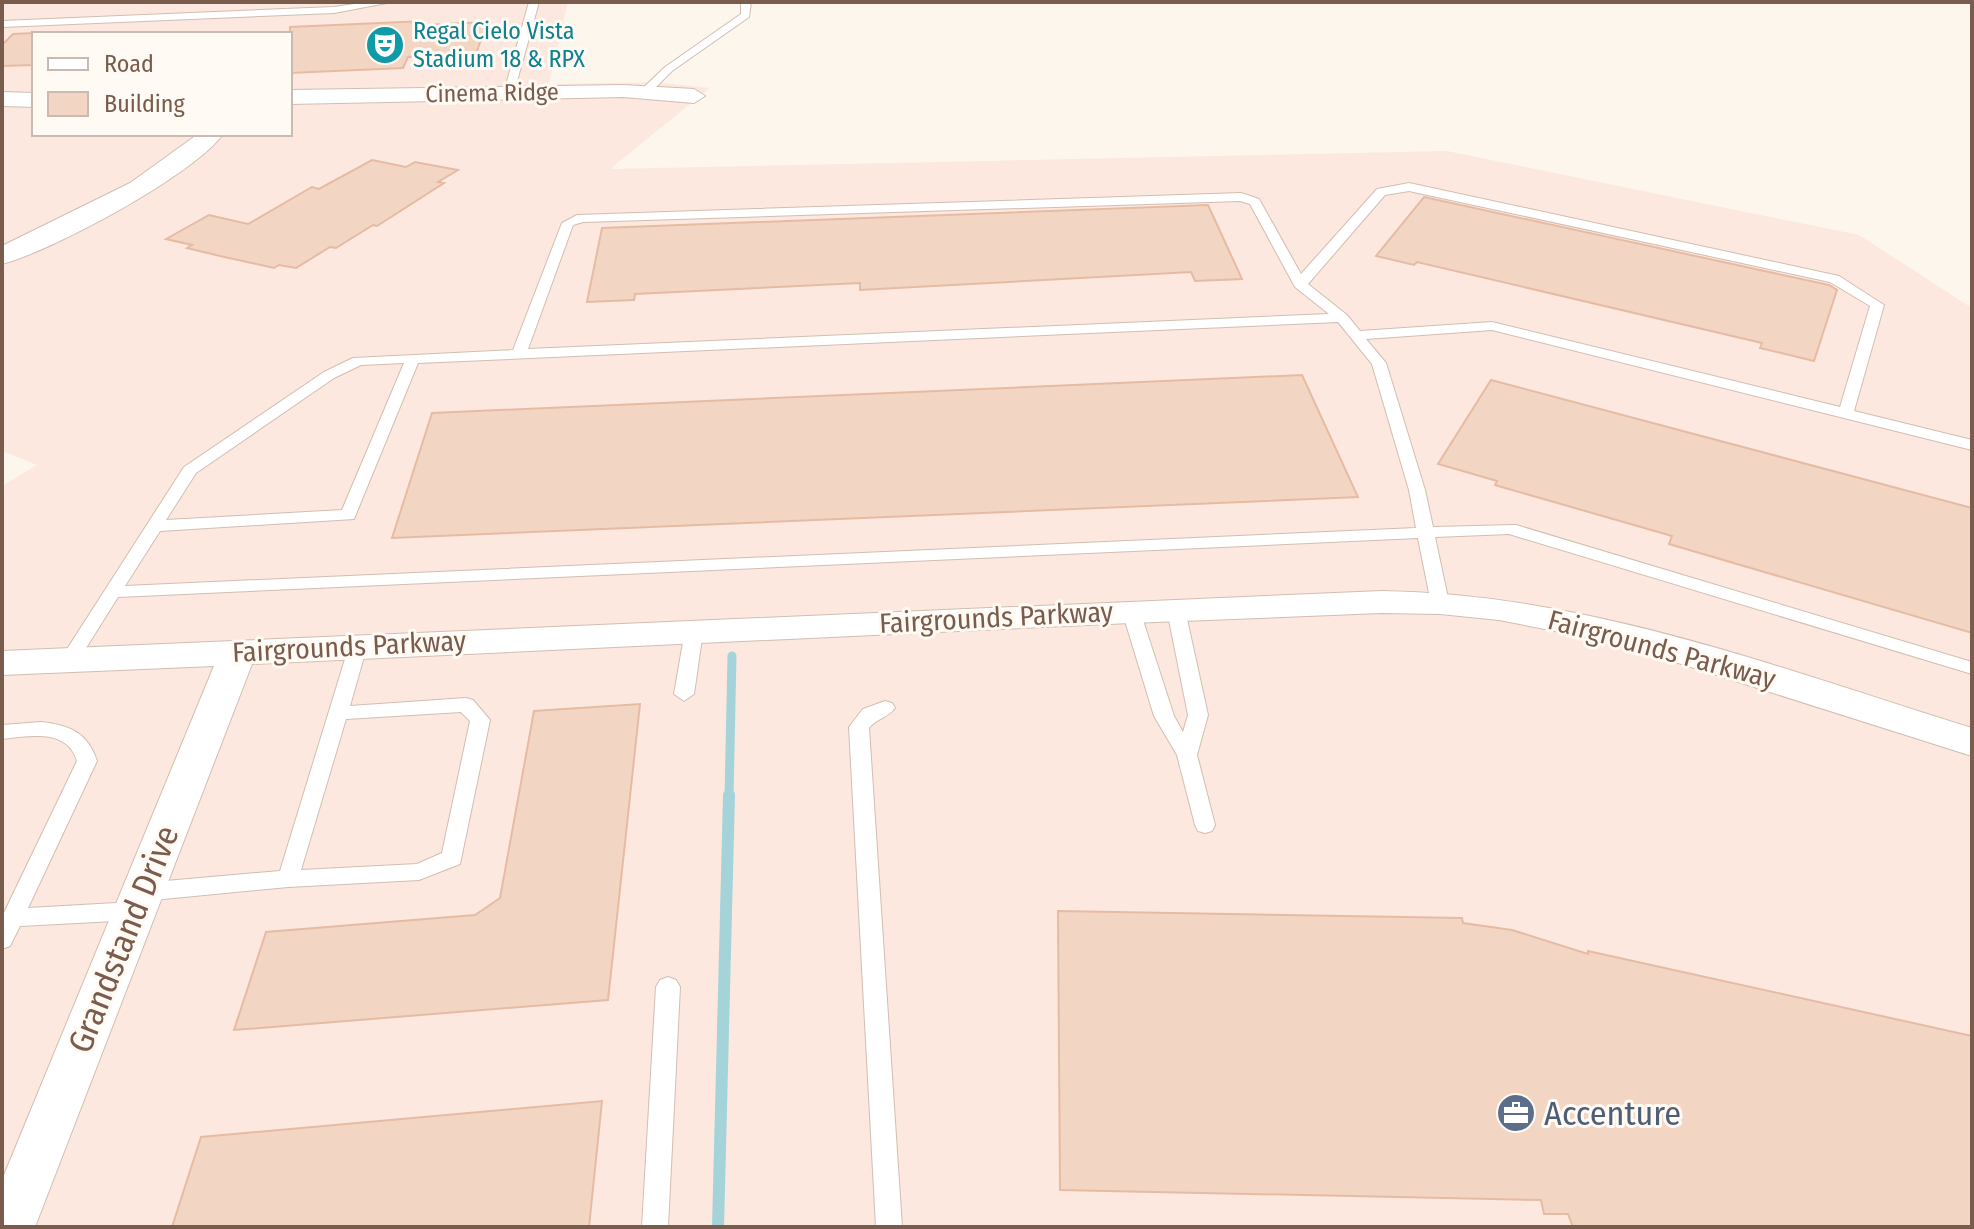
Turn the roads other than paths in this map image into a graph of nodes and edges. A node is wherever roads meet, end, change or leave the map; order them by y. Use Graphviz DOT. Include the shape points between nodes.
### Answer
graph roads {
  1 [pos="387,2"];
  2 [pos="534,2"];
  3 [pos="746,2"];
  4 [pos="2,24"];
  5 [pos="646,91"];
  6 [pos="509,92"];
  7 [pos="694,96"];
  8 [pos="292,97"];
  9 [pos="2,99"];
  10 [pos="32,100"];
  11 [pos="209,136"];
  12 [pos="2,256"];
  13 [pos="1300,284"];
  14 [pos="1342,318"];
  15 [pos="1357,335"];
  16 [pos="519,354"];
  17 [pos="413,358"];
  18 [pos="1846,413"];
  19 [pos="1972,445"];
  20 [pos="154,526"];
  21 [pos="1427,534"];
  22 [pos="112,592"];
  23 [pos="1440,603"];
  24 [pos="1176,610"];
  25 [pos="1131,611"];
  26 [pos="694,631"];
  27 [pos="358,646"];
  28 [pos="238,651"];
  29 [pos="69,660"];
  30 [pos="2,663"];
  31 [pos="1972,668"];
  32 [pos="684,694"];
  33 [pos="885,708"];
  34 [pos="339,713"];
  35 [pos="2,732"];
  36 [pos="1972,742"];
  37 [pos="1187,755"];
  38 [pos="1205,825"];
  39 [pos="288,879"];
  40 [pos="138,902"];
  41 [pos="13,918"];
  42 [pos="2,940"];
  43 [pos="668,987"];
  44 [pos="9,1227"];
  45 [pos="655,1227"];
  46 [pos="889,1227"];
  1 -- 4 [label="lane" via="334,10"];
  2 -- 6 [label="lane"];
  3 -- 5 [label="lane" via="746,15 730,30 658,75"];
  5 -- 6 [label="street, Cinema Ridge"];
  5 -- 7 [label="street, Cinema Ridge"];
  6 -- 8 [label="street, Cinema Ridge"];
  9 -- 10 [label="street"];
  11 -- 12 [label="street" via="150,181"];
  13 -- 14 [label="lane"];
  13 -- 16 [label="lane" via="1255,202 1241,197 581,218 568,223"];
  13 -- 18 [label="lane" via="1381,192 1409,187 1834,279 1877,305"];
  14 -- 15 [label="lane"];
  14 -- 16 [label="lane"];
  15 -- 18 [label="lane" via="1492,326"];
  15 -- 21 [label="lane" via="1379,363"];
  16 -- 17 [label="lane"];
  17 -- 20 [label="lane" via="358,361 329,375 190,470"];
  17 -- 20 [label="lane" via="348,515"];
  18 -- 19 [label="lane"];
  20 -- 22 [label="lane"];
  21 -- 22 [label="lane"];
  21 -- 23 [label="lane"];
  21 -- 31 [label="lane" via="1510,529"];
  22 -- 29 [label="lane"];
  23 -- 24 [label="street, Fairgrounds Parkway"];
  23 -- 36 [label="street, Fairgrounds Parkway" via="1620,632"];
  24 -- 25 [label="street, Fairgrounds Parkway"];
  24 -- 37 [label="lane" via="1198,715"];
  25 -- 26 [label="street, Fairgrounds Parkway"];
  25 -- 37 [label="lane" via="1164,716"];
  26 -- 27 [label="street, Fairgrounds Parkway"];
  26 -- 32 [label="lane"];
  27 -- 28 [label="street, Fairgrounds Parkway"];
  27 -- 34 [label="lane"];
  28 -- 29 [label="street, Fairgrounds Parkway"];
  28 -- 40 [label="street, Grandstand Drive"];
  29 -- 30 [label="street, Fairgrounds Parkway"];
  33 -- 46 [label="lane" via="870,714 859,727"];
  34 -- 39 [label="lane"];
  34 -- 39 [label="lane" via="466,705 480,720 452,858 419,872"];
  35 -- 41 [label="lane" via="40,729 71,734 85,746 87,761"];
  37 -- 38 [label="lane"];
  39 -- 40 [label="lane"];
  40 -- 41 [label="lane"];
  40 -- 44 [label="street, Grandstand Drive"];
  41 -- 42 [label="lane"];
  43 -- 45 [label="lane"];
}
